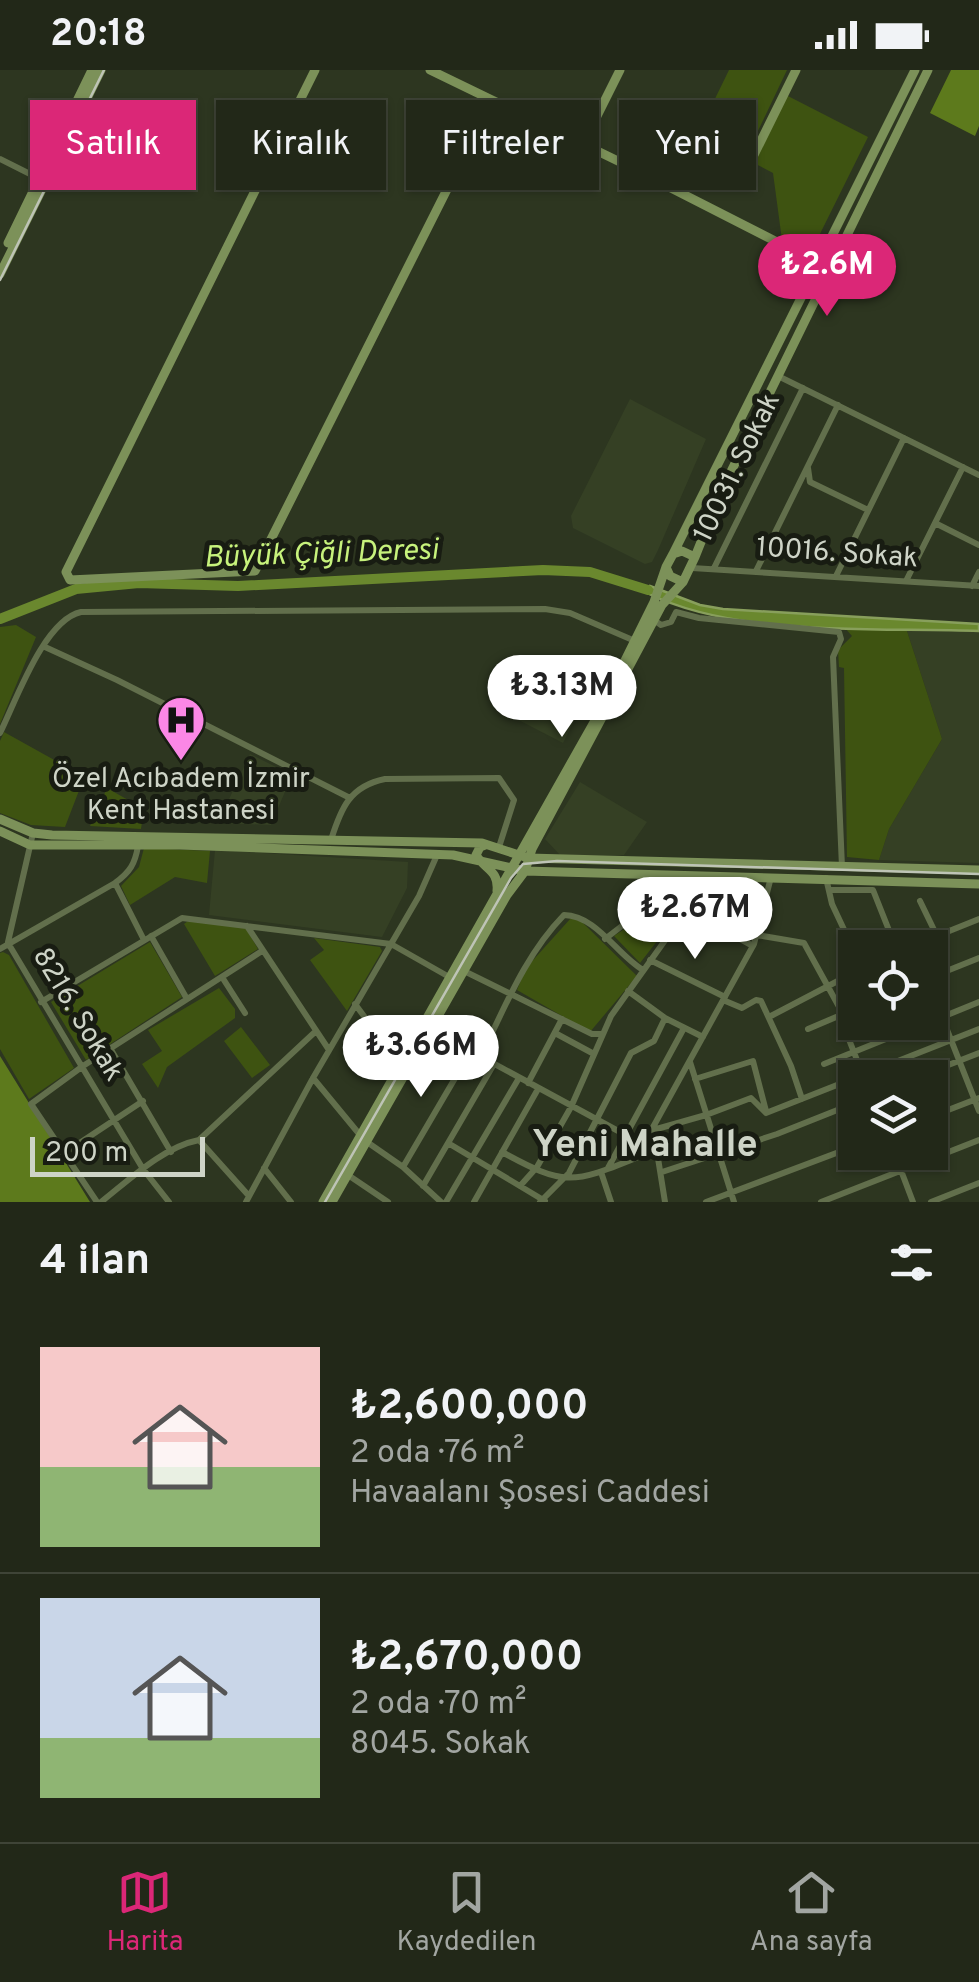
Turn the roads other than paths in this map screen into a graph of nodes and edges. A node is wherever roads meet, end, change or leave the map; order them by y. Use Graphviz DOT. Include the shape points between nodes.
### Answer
graph roads {
  1 [pos="92,70"];
  2 [pos="102,70"];
  3 [pos="315,70"];
  4 [pos="430,70"];
  5 [pos="620,70"];
  6 [pos="796,70"];
  7 [pos="914,70"];
  8 [pos="928,70"];
  9 [pos="79,100"];
  10 [pos="86,100"];
  11 [pos="492,100"];
  12 [pos="599,112"];
  13 [pos="756,151"];
  14 [pos="599,152"];
  15 [pos="0,159"];
  16 [pos="30,174"];
  17 [pos="38,190"];
  18 [pos="38,190"];
  19 [pos="447,190"];
  20 [pos="828,246"];
  21 [pos="800,255"];
  22 [pos="0,260"];
  23 [pos="818,264"];
  24 [pos="829,271"];
  25 [pos="0,274"];
  26 [pos="807,286"];
  27 [pos="778,376"];
  28 [pos="803,388"];
  29 [pos="838,405"];
  30 [pos="904,438"];
  31 [pos="808,466"];
  32 [pos="963,467"];
  33 [pos="979,474"];
  34 [pos="868,510"];
  35 [pos="935,523"];
  36 [pos="979,544"];
  37 [pos="673,554"];
  38 [pos="695,556"];
  39 [pos="666,567"];
  40 [pos="692,568"];
  41 [pos="714,568"];
  42 [pos="756,571"];
  43 [pos="979,572"];
  44 [pos="836,576"];
  45 [pos="906,581"];
  46 [pos="683,582"];
  47 [pos="976,586"];
  48 [pos="656,609"];
  49 [pos="676,612"];
  50 [pos="635,641"];
  51 [pos="45,647"];
  52 [pos="0,733"];
  53 [pos="350,798"];
  54 [pos="0,819"];
  55 [pos="0,831"];
  56 [pos="540,836"];
  57 [pos="32,839"];
  58 [pos="330,842"];
  59 [pos="138,844"];
  60 [pos="493,846"];
  61 [pos="437,855"];
  62 [pos="524,856"];
  63 [pos="556,858"];
  64 [pos="480,860"];
  65 [pos="512,867"];
  66 [pos="842,868"];
  67 [pos="979,870"];
  68 [pos="525,871"];
  69 [pos="712,875"];
  70 [pos="772,876"];
  71 [pos="826,878"];
  72 [pos="115,883"];
  73 [pos="979,884"];
  74 [pos="829,890"];
  75 [pos="497,896"];
  76 [pos="920,901"];
  77 [pos="686,910"];
  78 [pos="979,919"];
  79 [pos="246,925"];
  80 [pos="844,930"];
  81 [pos="889,930"];
  82 [pos="934,930"];
  83 [pos="947,930"];
  84 [pos="757,936"];
  85 [pos="148,938"];
  86 [pos="605,938"];
  87 [pos="8,943"];
  88 [pos="391,944"];
  89 [pos="753,946"];
  90 [pos="0,948"];
  91 [pos="262,951"];
  92 [pos="979,958"];
  93 [pos="650,960"];
  94 [pos="643,970"];
  95 [pos="948,970"];
  96 [pos="464,971"];
  97 [pos="222,977"];
  98 [pos="451,978"];
  99 [pos="838,982"];
  100 [pos="828,988"];
  101 [pos="628,991"];
  102 [pos="512,994"];
  103 [pos="724,998"];
  104 [pos="187,999"];
  105 [pos="41,1002"];
  106 [pos="979,1002"];
  107 [pos="355,1004"];
  108 [pos="838,1007"];
  109 [pos="244,1013"];
  110 [pos="948,1015"];
  111 [pos="838,1016"];
  112 [pos="769,1017"];
  113 [pos="665,1018"];
  114 [pos="562,1020"];
  115 [pos="684,1028"];
  116 [pos="808,1029"];
  117 [pos="979,1029"];
  118 [pos="316,1032"];
  119 [pos="430,1032"];
  120 [pos="948,1032"];
  121 [pos="555,1033"];
  122 [pos="604,1034"];
  123 [pos="702,1037"];
  124 [pos="849,1040"];
  125 [pos="880,1040"];
  126 [pos="951,1040"];
  127 [pos="110,1048"];
  128 [pos="329,1050"];
  129 [pos="853,1050"];
  130 [pos="471,1052"];
  131 [pos="979,1052"];
  132 [pos="594,1054"];
  133 [pos="481,1056"];
  134 [pos="959,1059"];
  135 [pos="857,1060"];
  136 [pos="901,1060"];
  137 [pos="690,1062"];
  138 [pos="494,1064"];
  139 [pos="824,1064"];
  140 [pos="948,1064"];
  141 [pos="83,1066"];
  142 [pos="401,1066"];
  143 [pos="313,1078"];
  144 [pos="519,1078"];
  145 [pos="695,1079"];
  146 [pos="528,1083"];
  147 [pos="838,1085"];
  148 [pos="538,1089"];
  149 [pos="977,1098"];
  150 [pos="802,1099"];
  151 [pos="143,1101"];
  152 [pos="571,1107"];
  153 [pos="838,1109"];
  154 [pos="948,1110"];
  155 [pos="979,1111"];
  156 [pos="766,1112"];
  157 [pos="706,1116"];
  158 [pos="114,1120"];
  159 [pos="597,1121"];
  160 [pos="653,1130"];
  161 [pos="625,1136"];
  162 [pos="364,1139"];
  163 [pos="199,1140"];
  164 [pos="979,1140"];
  165 [pos="448,1143"];
  166 [pos="642,1145"];
  167 [pos="948,1151"];
  168 [pos="171,1152"];
  169 [pos="502,1152"];
  170 [pos="718,1152"];
  171 [pos="838,1152"];
  172 [pos="63,1154"];
  173 [pos="472,1157"];
  174 [pos="402,1167"];
  175 [pos="264,1168"];
  176 [pos="143,1169"];
  177 [pos="493,1170"];
  178 [pos="534,1170"];
  179 [pos="898,1170"];
  180 [pos="900,1170"];
  181 [pos="604,1171"];
  182 [pos="662,1172"];
  183 [pos="348,1175"];
  184 [pos="561,1178"];
  185 [pos="979,1183"];
  186 [pos="423,1186"];
  187 [pos="520,1186"];
  188 [pos="731,1193"];
  189 [pos="247,1199"];
  190 [pos="336,1201"];
  191 [pos="543,1201"];
  192 [pos="99,1202"];
  193 [pos="170,1202"];
  194 [pos="291,1202"];
  195 [pos="323,1202"];
  196 [pos="388,1202"];
  197 [pos="444,1202"];
  198 [pos="474,1202"];
  199 [pos="611,1202"];
  200 [pos="665,1202"];
  201 [pos="706,1202"];
  202 [pos="734,1202"];
  203 [pos="821,1202"];
  204 [pos="913,1202"];
  205 [pos="931,1202"];
  1 -- 9 [label="street"];
  2 -- 10 [label="street"];
  3 -- 19 [label="street" via="66,572 70,580 256,572"];
  4 -- 11 [label="street"];
  5 -- 12 [label="street"];
  6 -- 13 [label="street"];
  7 -- 20 [label="street"];
  8 -- 24 [label="street"];
  14 -- 21 [label="street"];
  15 -- 16 [label="street"];
  17 -- 22 [label="street"];
  18 -- 25 [label="street"];
  20 -- 21 [label="street"];
  20 -- 23 [label="street"];
  21 -- 23 [label="street"];
  21 -- 26 [label="street"];
  23 -- 24 [label="street"];
  23 -- 26 [label="street"];
  24 -- 27 [label="street"];
  26 -- 37 [label="street"];
  27 -- 28 [label="street"];
  27 -- 38 [label="street"];
  28 -- 29 [label="street"];
  28 -- 41 [label="street, 10031. Sokak"];
  29 -- 30 [label="street"];
  29 -- 31 [label="street"];
  30 -- 32 [label="street"];
  30 -- 34 [label="street"];
  31 -- 34 [label="street" via="810,482"];
  31 -- 42 [label="street"];
  32 -- 33 [label="street"];
  32 -- 35 [label="street"];
  34 -- 44 [label="street"];
  35 -- 36 [label="street"];
  35 -- 45 [label="street"];
  37 -- 38 [label="street"];
  37 -- 39 [label="street"];
  38 -- 40 [label="street"];
  39 -- 46 [label="street"];
  39 -- 48 [label="street"];
  40 -- 41 [label="street, 10016. Sokak"];
  40 -- 46 [label="street"];
  41 -- 42 [label="street, 10016. Sokak"];
  42 -- 44 [label="street, 10016. Sokak"];
  43 -- 47 [label="street"];
  44 -- 45 [label="street, 10016. Sokak"];
  45 -- 47 [label="street, 10016. Sokak"];
  46 -- 48 [label="street"];
  48 -- 49 [label="street"];
  48 -- 49 [label="street" via="661,625"];
  48 -- 50 [label="street"];
  48 -- 56 [label="street"];
  49 -- 66 [label="street" via="839,632 833,658"];
  50 -- 51 [label="street" via="545,609 100,611 69,615"];
  50 -- 62 [label="street"];
  51 -- 52 [label="street"];
  51 -- 53 [label="street"];
  53 -- 58 [label="street"];
  53 -- 60 [label="street" via="367,782 385,779 498,778 514,800"];
  54 -- 57 [label="street"];
  55 -- 57 [label="street"];
  56 -- 62 [label="street"];
  56 -- 63 [label="street"];
  57 -- 58 [label="street"];
  57 -- 59 [label="street"];
  57 -- 87 [label="street"];
  58 -- 60 [label="street"];
  59 -- 61 [label="street"];
  59 -- 72 [label="street" via="135,862"];
  60 -- 62 [label="street"];
  60 -- 64 [label="street" via="477,850"];
  61 -- 64 [label="street"];
  61 -- 88 [label="street"];
  62 -- 63 [label="street"];
  62 -- 65 [label="street"];
  62 -- 68 [label="street"];
  63 -- 66 [label="street"];
  64 -- 65 [label="street"];
  64 -- 75 [label="street" via="494,871"];
  65 -- 68 [label="street"];
  65 -- 75 [label="street"];
  66 -- 67 [label="street"];
  68 -- 69 [label="street"];
  68 -- 96 [label="street"];
  69 -- 70 [label="street"];
  69 -- 77 [label="street"];
  70 -- 71 [label="street"];
  70 -- 84 [label="street"];
  71 -- 73 [label="street"];
  71 -- 74 [label="street"];
  72 -- 85 [label="street"];
  72 -- 87 [label="street, 8216. Sokak"];
  74 -- 80 [label="street"];
  74 -- 81 [label="street" via="873,890"];
  75 -- 98 [label="street"];
  76 -- 82 [label="street"];
  77 -- 86 [label="street" via="636,914"];
  77 -- 89 [label="street"];
  77 -- 93 [label="street"];
  78 -- 83 [label="street"];
  79 -- 85 [label="street" via="182,918"];
  79 -- 88 [label="street"];
  79 -- 91 [label="street"];
  84 -- 89 [label="street"];
  84 -- 100 [label="street" via="804,944"];
  85 -- 104 [label="street"];
  85 -- 105 [label="street"];
  86 -- 94 [label="street"];
  86 -- 102 [label="street" via="591,922 564,915 534,951"];
  87 -- 90 [label="street"];
  87 -- 105 [label="street, 8216. Sokak"];
  88 -- 98 [label="street"];
  88 -- 107 [label="street"];
  89 -- 103 [label="street"];
  91 -- 97 [label="street"];
  91 -- 118 [label="street"];
  92 -- 95 [label="street"];
  93 -- 94 [label="street"];
  93 -- 103 [label="street"];
  94 -- 101 [label="street"];
  96 -- 102 [label="street"];
  96 -- 119 [label="street"];
  97 -- 104 [label="street"];
  97 -- 109 [label="street"];
  98 -- 142 [label="street"];
  99 -- 100 [label="street"];
  100 -- 108 [label="street"];
  100 -- 112 [label="street"];
  101 -- 113 [label="street"];
  101 -- 122 [label="street"];
  102 -- 114 [label="street"];
  102 -- 133 [label="street"];
  103 -- 112 [label="street" via="742,1008 759,1000"];
  103 -- 123 [label="street"];
  104 -- 127 [label="street"];
  105 -- 141 [label="street, 8216. Sokak"];
  106 -- 110 [label="street"];
  107 -- 128 [label="street"];
  107 -- 142 [label="street"];
  111 -- 116 [label="street"];
  112 -- 150 [label="street"];
  113 -- 115 [label="street"];
  113 -- 159 [label="street" via="654,1041 632,1054"];
  114 -- 121 [label="street"];
  114 -- 122 [label="street"];
  115 -- 123 [label="street"];
  115 -- 161 [label="street"];
  117 -- 126 [label="street"];
  118 -- 128 [label="street"];
  118 -- 163 [label="street"];
  119 -- 130 [label="street"];
  119 -- 162 [label="street"];
  120 -- 126 [label="street"];
  121 -- 132 [label="street"];
  121 -- 146 [label="street"];
  122 -- 132 [label="street"];
  123 -- 137 [label="street"];
  124 -- 129 [label="street"];
  125 -- 129 [label="street"];
  126 -- 134 [label="street"];
  126 -- 136 [label="street"];
  127 -- 141 [label="street"];
  127 -- 151 [label="street"];
  128 -- 143 [label="street"];
  129 -- 135 [label="street"];
  129 -- 139 [label="street"];
  130 -- 133 [label="street"];
  130 -- 174 [label="street"];
  131 -- 134 [label="street"];
  132 -- 152 [label="street"];
  133 -- 138 [label="street"];
  134 -- 140 [label="street"];
  134 -- 149 [label="street"];
  137 -- 145 [label="street"];
  137 -- 160 [label="street"];
  138 -- 144 [label="street"];
  138 -- 165 [label="street"];
  141 -- 158 [label="street, 8216. Sokak"];
  141 -- 172 [label="street" via="31,1104"];
  142 -- 162 [label="street"];
  143 -- 162 [label="street"];
  143 -- 175 [label="street"];
  144 -- 146 [label="street"];
  144 -- 173 [label="street"];
  145 -- 156 [label="street" via="753,1061"];
  145 -- 157 [label="street"];
  146 -- 148 [label="street"];
  147 -- 150 [label="street"];
  148 -- 152 [label="street"];
  148 -- 169 [label="street"];
  149 -- 154 [label="street"];
  149 -- 155 [label="street"];
  150 -- 156 [label="street"];
  151 -- 158 [label="street"];
  151 -- 168 [label="street"];
  152 -- 159 [label="street"];
  152 -- 178 [label="street"];
  153 -- 170 [label="street"];
  156 -- 157 [label="street" via="751,1098"];
  157 -- 160 [label="street"];
  157 -- 170 [label="street"];
  158 -- 172 [label="street"];
  158 -- 176 [label="street, 8216. Sokak"];
  159 -- 161 [label="street"];
  159 -- 184 [label="street"];
  160 -- 166 [label="street"];
  161 -- 166 [label="street"];
  161 -- 181 [label="street"];
  162 -- 174 [label="street"];
  162 -- 183 [label="street"];
  162 -- 195 [label="street"];
  163 -- 168 [label="street"];
  163 -- 189 [label="street"];
  164 -- 167 [label="street"];
  165 -- 173 [label="street"];
  165 -- 186 [label="street"];
  166 -- 181 [label="street" via="636,1158"];
  166 -- 182 [label="street" via="658,1152"];
  168 -- 176 [label="street"];
  169 -- 177 [label="street"];
  169 -- 178 [label="street"];
  170 -- 182 [label="street"];
  170 -- 188 [label="street"];
  171 -- 188 [label="street"];
  172 -- 192 [label="street"];
  173 -- 177 [label="street"];
  173 -- 197 [label="street"];
  174 -- 186 [label="street"];
  175 -- 189 [label="street"];
  175 -- 194 [label="street"];
  176 -- 192 [label="street"];
  176 -- 193 [label="street, 8216. Sokak"];
  177 -- 187 [label="street"];
  177 -- 198 [label="street"];
  178 -- 184 [label="street"];
  178 -- 187 [label="street"];
  179 -- 203 [label="street"];
  180 -- 204 [label="street"];
  181 -- 184 [label="street"];
  181 -- 199 [label="street"];
  182 -- 200 [label="street"];
  183 -- 190 [label="street"];
  183 -- 196 [label="street"];
  184 -- 191 [label="street"];
  185 -- 205 [label="street"];
  186 -- 197 [label="street"];
  187 -- 191 [label="street"];
  188 -- 201 [label="street"];
  188 -- 202 [label="street"];
}
